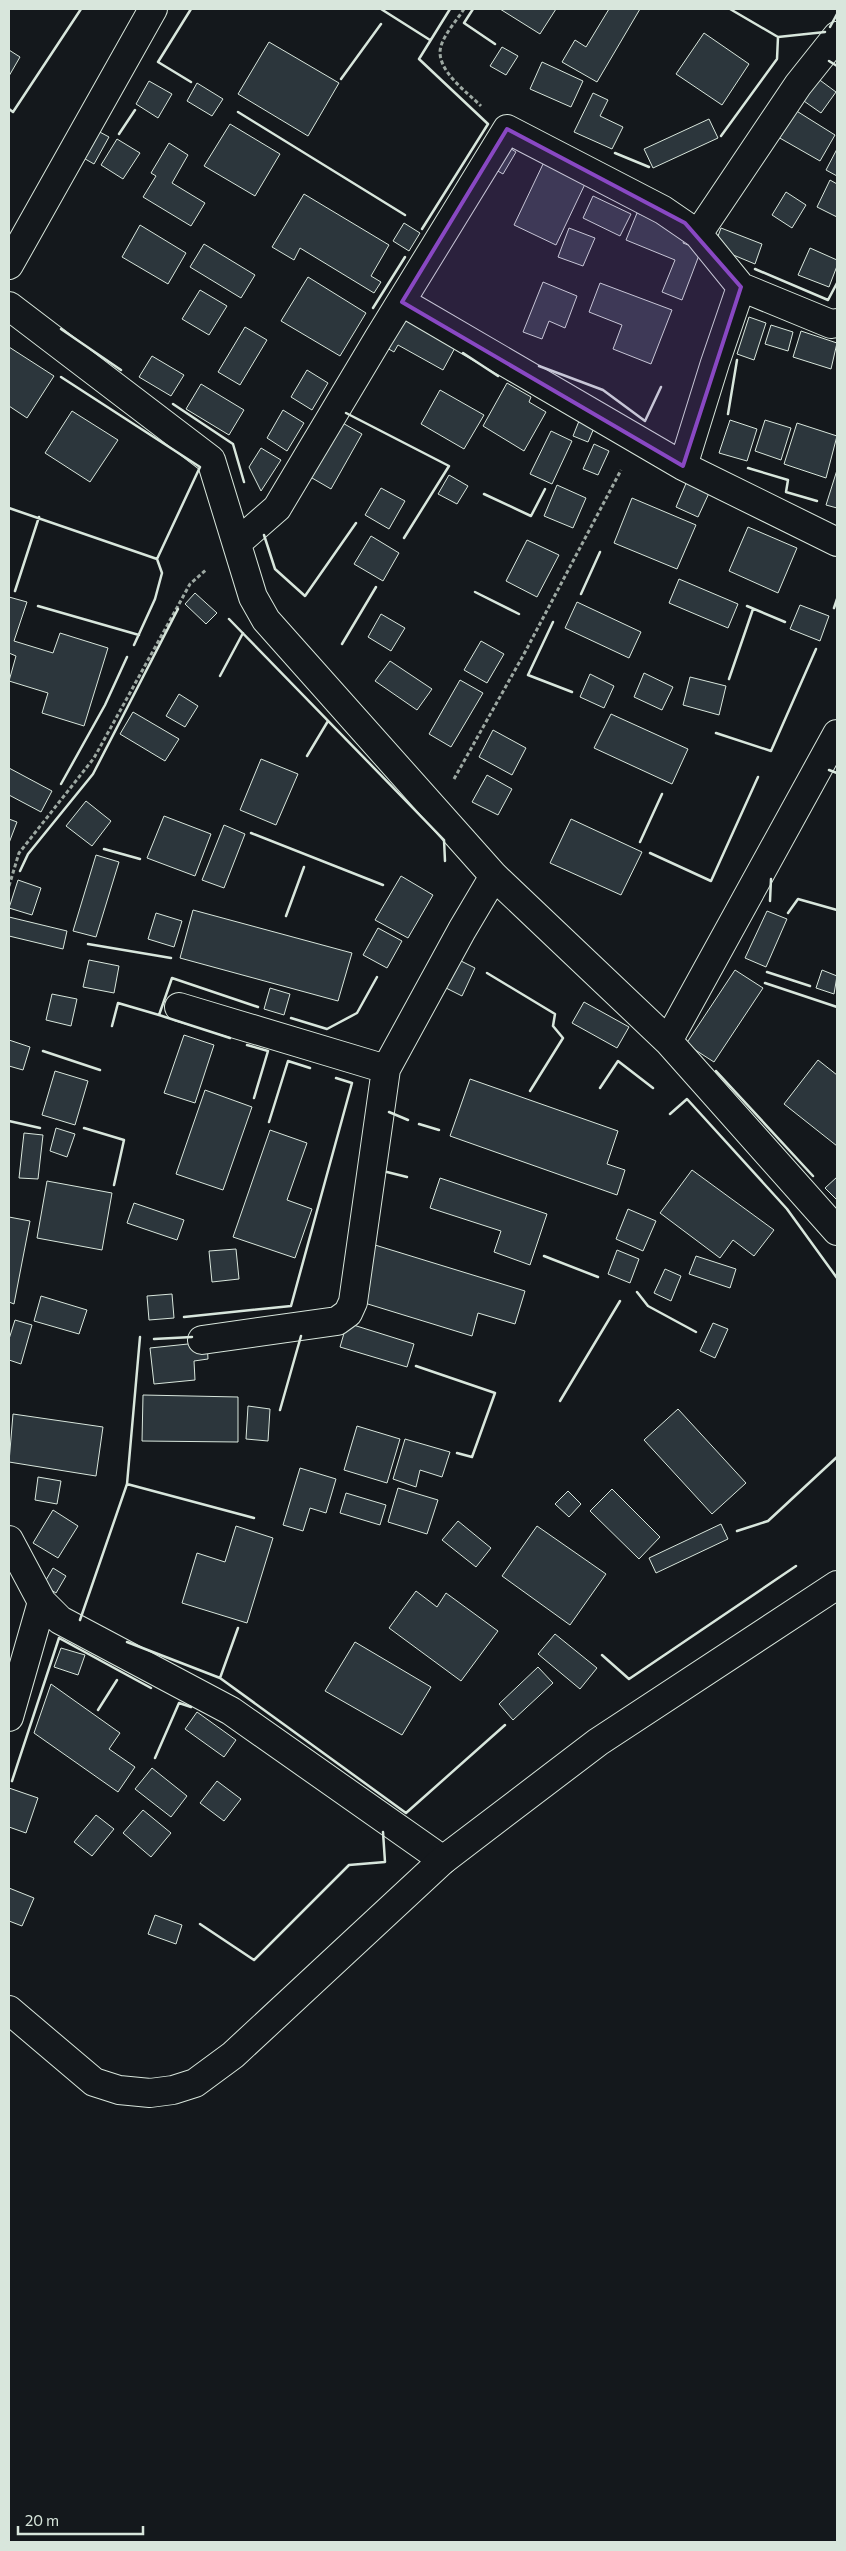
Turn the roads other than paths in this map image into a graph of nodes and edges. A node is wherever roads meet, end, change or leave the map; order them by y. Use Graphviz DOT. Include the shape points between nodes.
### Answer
graph roads {
  1 [pos="152,9"];
  2 [pos="837,36"];
  3 [pos="698,234"];
  4 [pos="9,265"];
  5 [pos="741,287"];
  6 [pos="402,302"];
  7 [pos="9,306"];
  8 [pos="837,323"];
  9 [pos="683,466"];
  10 [pos="837,542"];
  11 [pos="238,543"];
  12 [pos="837,734"];
  13 [pos="494,876"];
  14 [pos="179,1007"];
  15 [pos="668,1041"];
  16 [pos="386,1069"];
  17 [pos="837,1231"];
  18 [pos="202,1340"];
  19 [pos="9,1540"];
  20 [pos="837,1585"];
  21 [pos="42,1602"];
  22 [pos="9,1717"];
  23 [pos="443,1860"];
  24 [pos="9,2010"];
  1 -- 4 [label="street"];
  2 -- 3 [label="street" via="798,85"];
  3 -- 5 [label="street"];
  3 -- 6 [label="street" via="663,210 508,129"];
  5 -- 8 [label="street" via="831,324"];
  5 -- 9 [label="street"];
  6 -- 9 [label="street"];
  6 -- 11 [label="street" via="277,508"];
  7 -- 11 [label="street" via="211,460"];
  9 -- 10 [label="street"];
  11 -- 13 [label="street" via="253,597 266,620"];
  12 -- 15 [label="street"];
  13 -- 15 [label="street"];
  13 -- 16 [label="street"];
  14 -- 16 [label="street"];
  15 -- 17 [label="street"];
  16 -- 18 [label="street" via="353,1302 348,1313 337,1321"];
  19 -- 21 [label="street"];
  20 -- 23 [label="street" via="598,1742"];
  21 -- 22 [label="street"];
  21 -- 23 [label="street" via="77,1631 231,1711"];
  23 -- 24 [label="street" via="233,2055 195,2083 150,2093 119,2090 94,2082"];
}
